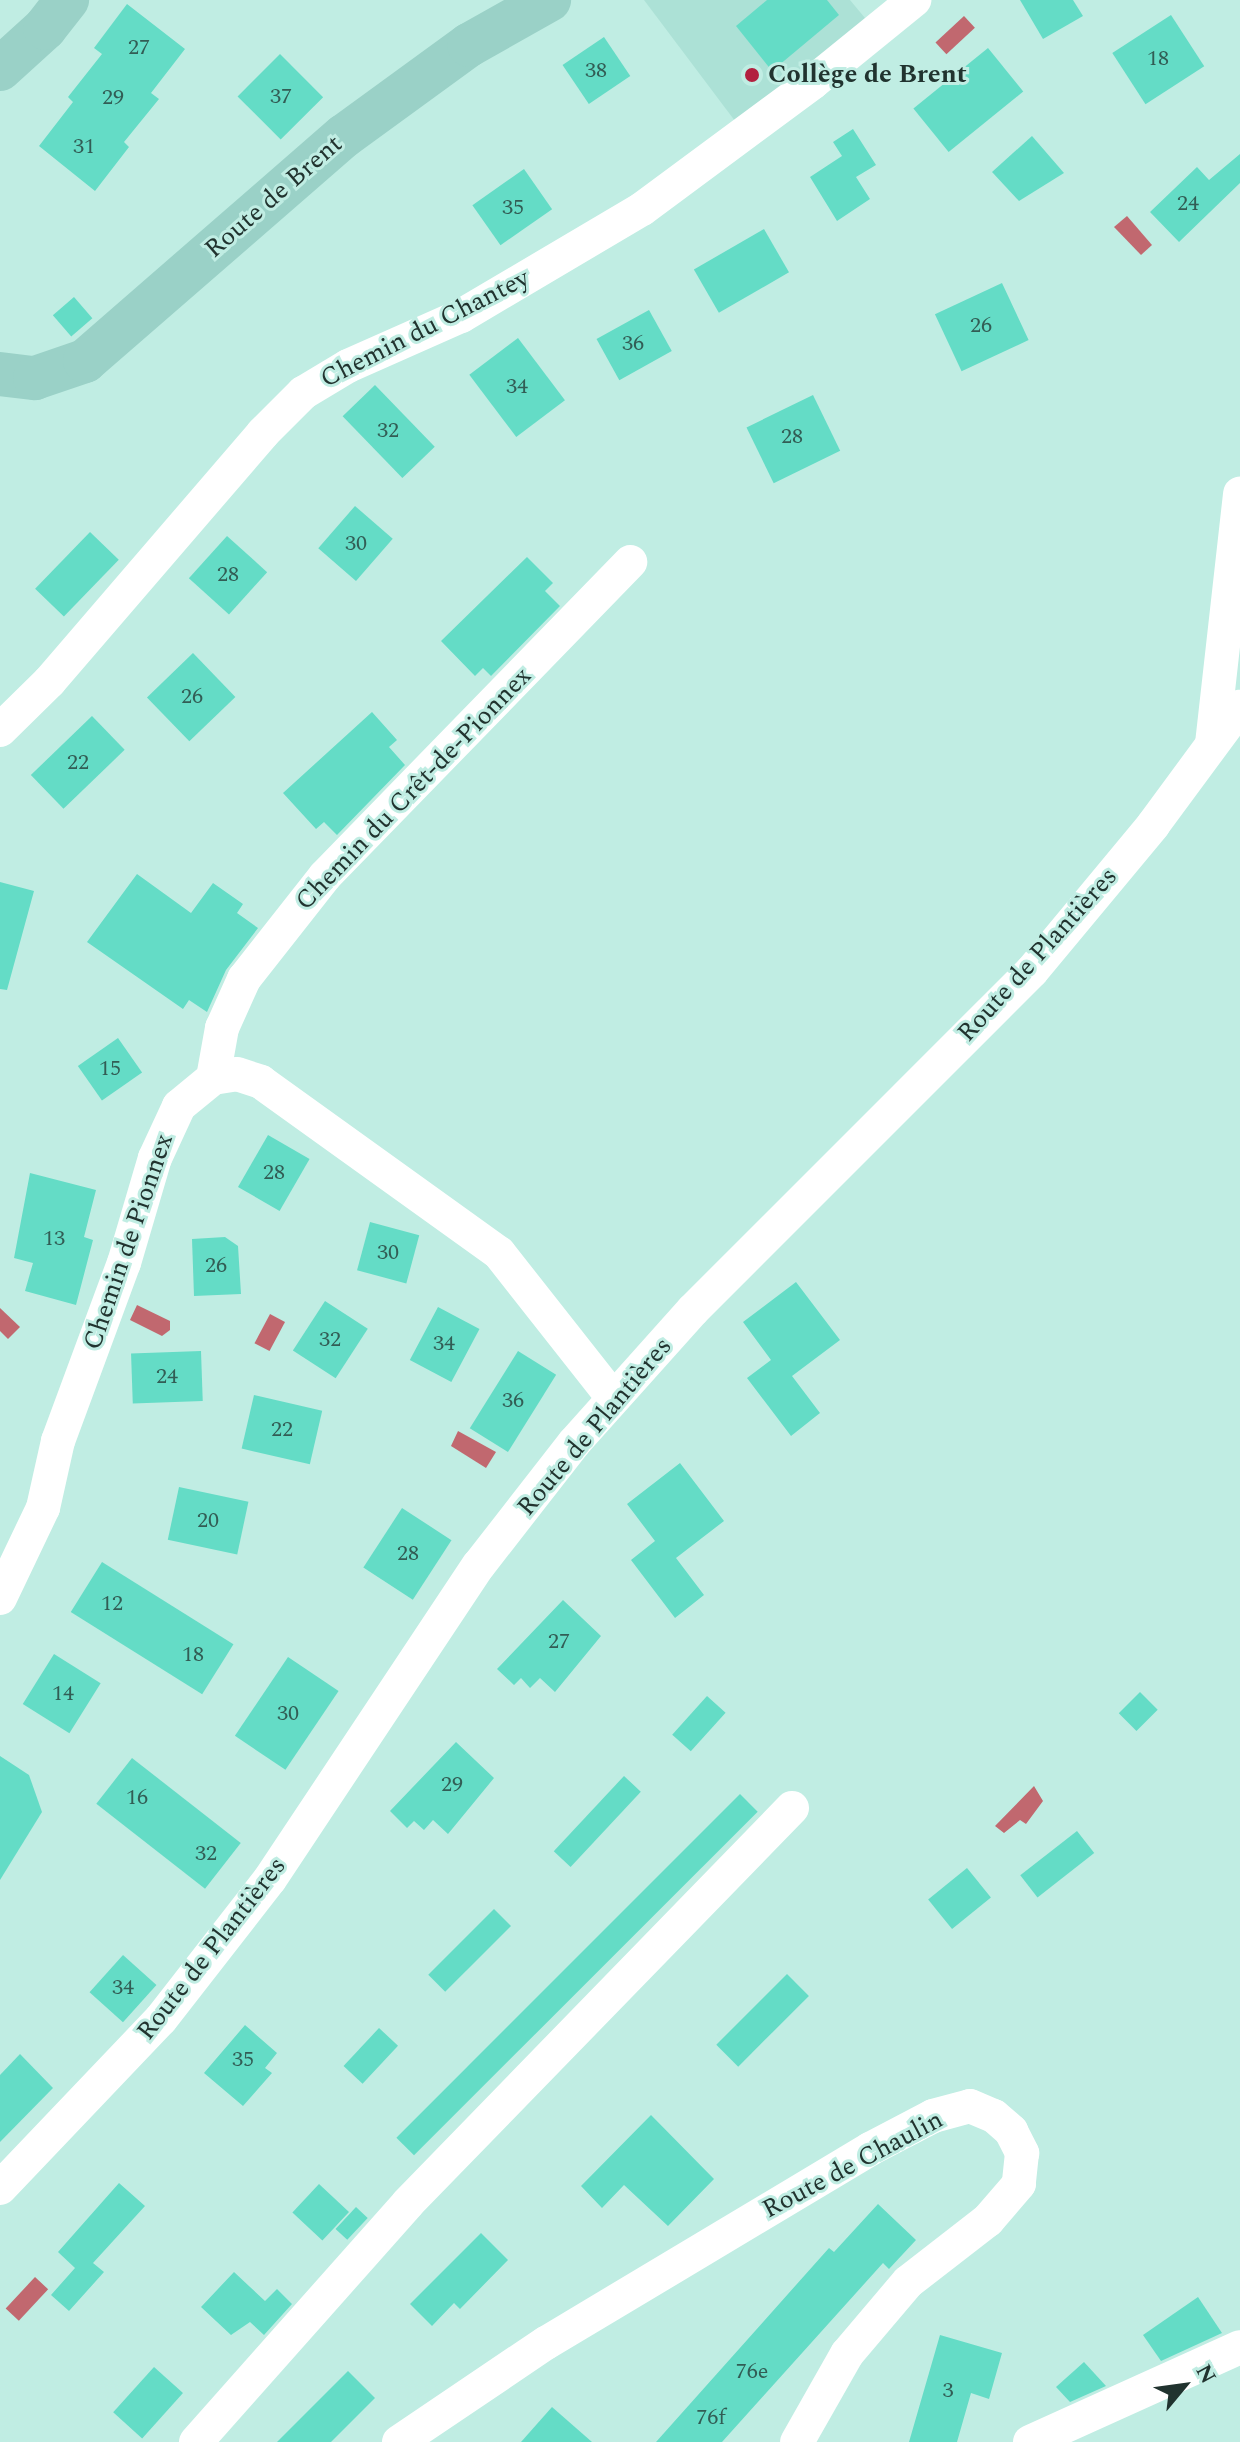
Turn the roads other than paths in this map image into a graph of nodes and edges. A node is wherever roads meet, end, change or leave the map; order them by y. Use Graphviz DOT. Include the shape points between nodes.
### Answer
graph roads {
  1 [pos="67,0"];
  2 [pos="549,0"];
  3 [pos="914,0"];
  4 [pos="0,69"];
  5 [pos="0,374"];
  6 [pos="1240,494"];
  7 [pos="630,562"];
  8 [pos="1240,707"];
  9 [pos="0,730"];
  10 [pos="1211,751"];
  11 [pos="213,1078"];
  12 [pos="613,1398"];
  13 [pos="0,1598"];
  14 [pos="792,1808"];
  15 [pos="0,2188"];
  16 [pos="1240,2347"];
  17 [pos="196,2442"];
  18 [pos="399,2442"];
  19 [pos="797,2442"];
  20 [pos="1030,2442"];
  1 -- 4 [label="main road"];
  2 -- 5 [label="main road, Route de Brent" via="469,45 344,136 85,361 35,378"];
  3 -- 9 [label="street, Chemin du Chantey" via="642,209 461,316 348,366 303,393 49,682"];
  6 -- 10 [label="street"];
  7 -- 11 [label="street, Chemin du Crêt-de-Pionnex" via="325,876 244,979 222,1028"];
  8 -- 10 [label="street, Route de Plantières"];
  10 -- 12 [label="street, Route de Plantières" via="1032,971 693,1310"];
  11 -- 12 [label="street" via="237,1074 261,1082 499,1253"];
  11 -- 13 [label="street, Chemin de Pionnex" via="179,1106 155,1158 124,1263 58,1441 43,1508"];
  12 -- 15 [label="street, Route de Plantières" via="479,1565 261,1891 161,2019"];
  14 -- 17 [label="street" via="408,2203"];
  16 -- 20 [label="street"];
  18 -- 19 [label="street, Route de Chaulin" via="559,2335 870,2149 933,2116 970,2106 994,2116 1011,2131 1022,2153 1019,2184 988,2220 908,2282 847,2354"];
}
